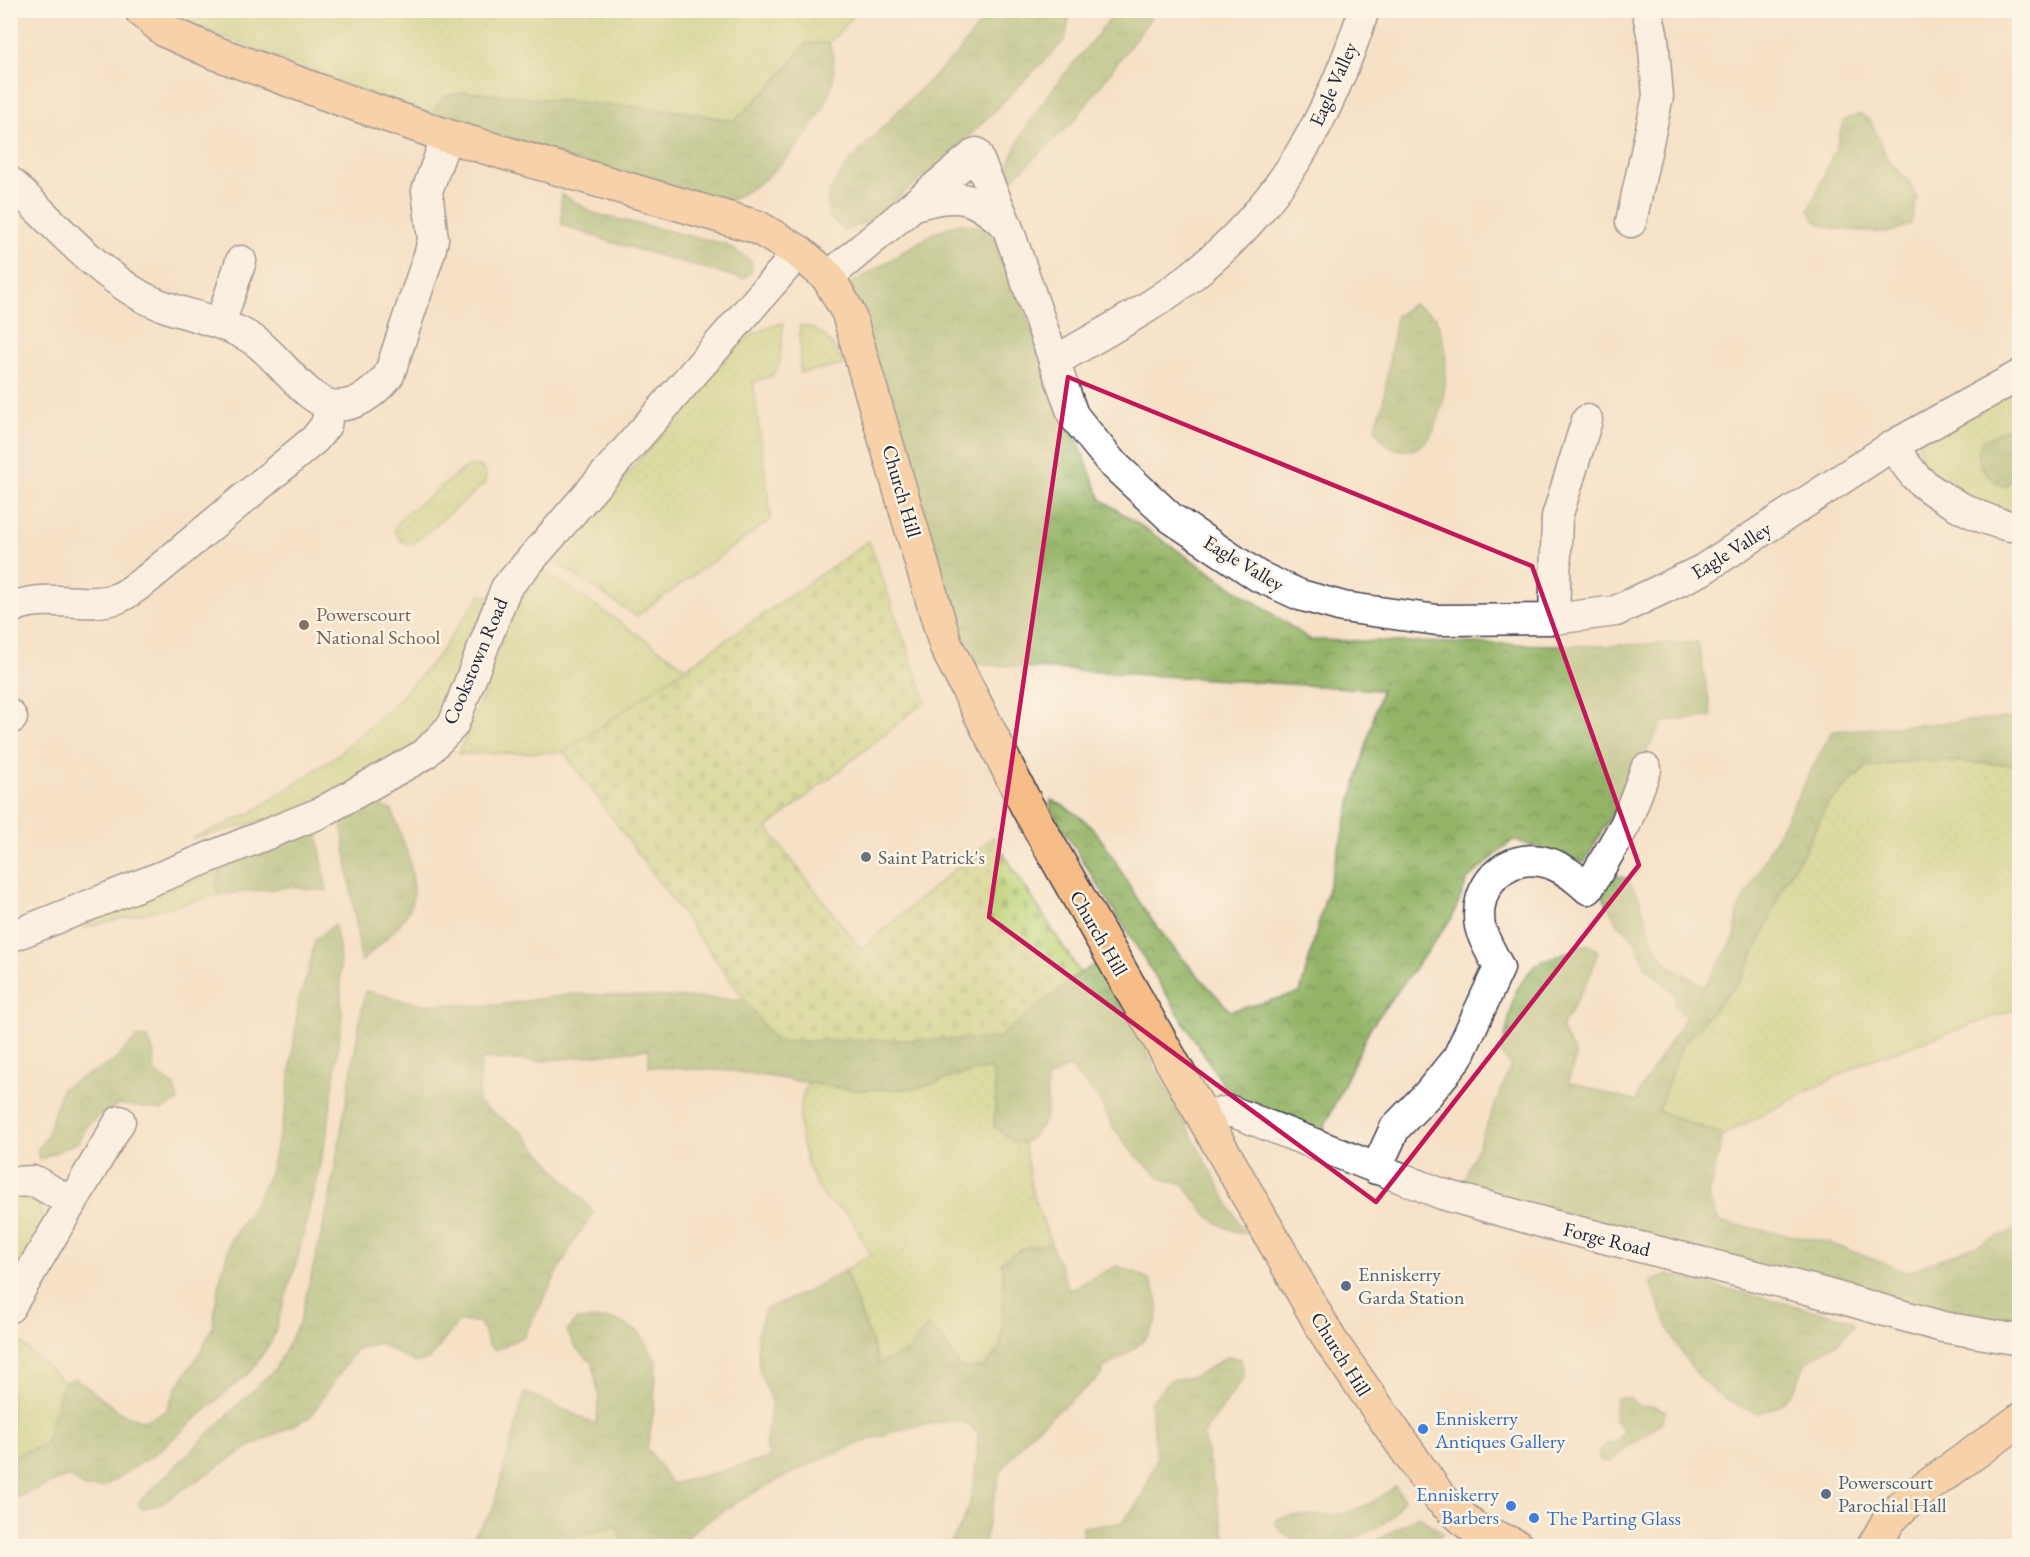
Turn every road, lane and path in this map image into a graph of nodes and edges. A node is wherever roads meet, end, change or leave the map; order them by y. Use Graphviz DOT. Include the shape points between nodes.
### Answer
graph roads {
  1 [pos="141,10"];
  2 [pos="1364,10"];
  3 [pos="1647,10"];
  4 [pos="447,136"];
  5 [pos="10,182"];
  6 [pos="915,205"];
  7 [pos="1631,222"];
  8 [pos="1007,226"];
  9 [pos="799,252"];
  10 [pos="241,261"];
  11 [pos="828,277"];
  12 [pos="220,324"];
  13 [pos="1054,362"];
  14 [pos="2019,375"];
  15 [pos="330,405"];
  16 [pos="1587,420"];
  17 [pos="1892,446"];
  18 [pos="2019,527"];
  19 [pos="10,609"];
  20 [pos="1554,619"];
  21 [pos="1646,769"];
  22 [pos="10,937"];
  23 [pos="1204,1116"];
  24 [pos="120,1122"];
  25 [pos="1376,1169"];
  26 [pos="10,1182"];
  27 [pos="72,1203"];
  28 [pos="10,1307"];
  29 [pos="2019,1340"];
  30 [pos="2019,1420"];
  31 [pos="1516,1546"];
  32 [pos="1874,1546"];
  1 -- 4 [label="main road, Church Hill" via="166,31 213,52"];
  2 -- 13 [label="street, Eagle Valley" via="1329,99 1292,170 1267,204 1192,276"];
  3 -- 7 [label="street" via="1658,96"];
  4 -- 9 [label="main road, Church Hill" via="757,227"];
  4 -- 15 [label="street" via="427,191 430,252 389,375 364,398"];
  5 -- 12 [label="street" via="94,260 142,296"];
  6 -- 8 [label="street" via="948,196 981,204"];
  6 -- 8 [label="street, Eagle Valley" via="976,153"];
  6 -- 11 [label="street"];
  8 -- 13 [label="street, Eagle Valley"];
  9 -- 11 [label="main road, Church Hill"];
  9 -- 22 [label="street, Cookstown Road" via="506,588 453,725 425,754 320,813"];
  10 -- 12 [label="street"];
  11 -- 23 [label="main road, Church Hill" via="848,312 946,646 1028,808"];
  12 -- 15 [label="street" via="256,342 316,398"];
  13 -- 20 [label="street, Eagle Valley" via="1072,415 1111,462 1171,518 1258,576 1299,595 1343,608 1437,620"];
  14 -- 17 [label="street, Eagle Valley"];
  15 -- 19 [label="street" via="326,424 315,439 156,572 119,598 86,603 47,600"];
  16 -- 20 [label="street" via="1557,517"];
  17 -- 18 [label="street" via="1916,477 1957,505 2008,527"];
  17 -- 20 [label="street, Eagle Valley" via="1702,570 1616,611"];
  21 -- 25 [label="street" via="1626,823 1588,889 1548,862 1528,859 1493,875 1482,893 1480,928 1499,968 1458,1057 1395,1128"];
  23 -- 25 [label="street, Forge Road" via="1231,1111"];
  23 -- 31 [label="main road, Church Hill" via="1330,1340 1440,1498 1474,1529"];
  24 -- 27 [label="street"];
  25 -- 29 [label="street, Forge Road" via="1442,1194 1552,1225 1943,1327"];
  26 -- 27 [label="street" via="35,1181"];
  27 -- 28 [label="street"];
  30 -- 32 [label="main road" via="1910,1499 1889,1520"];
}
